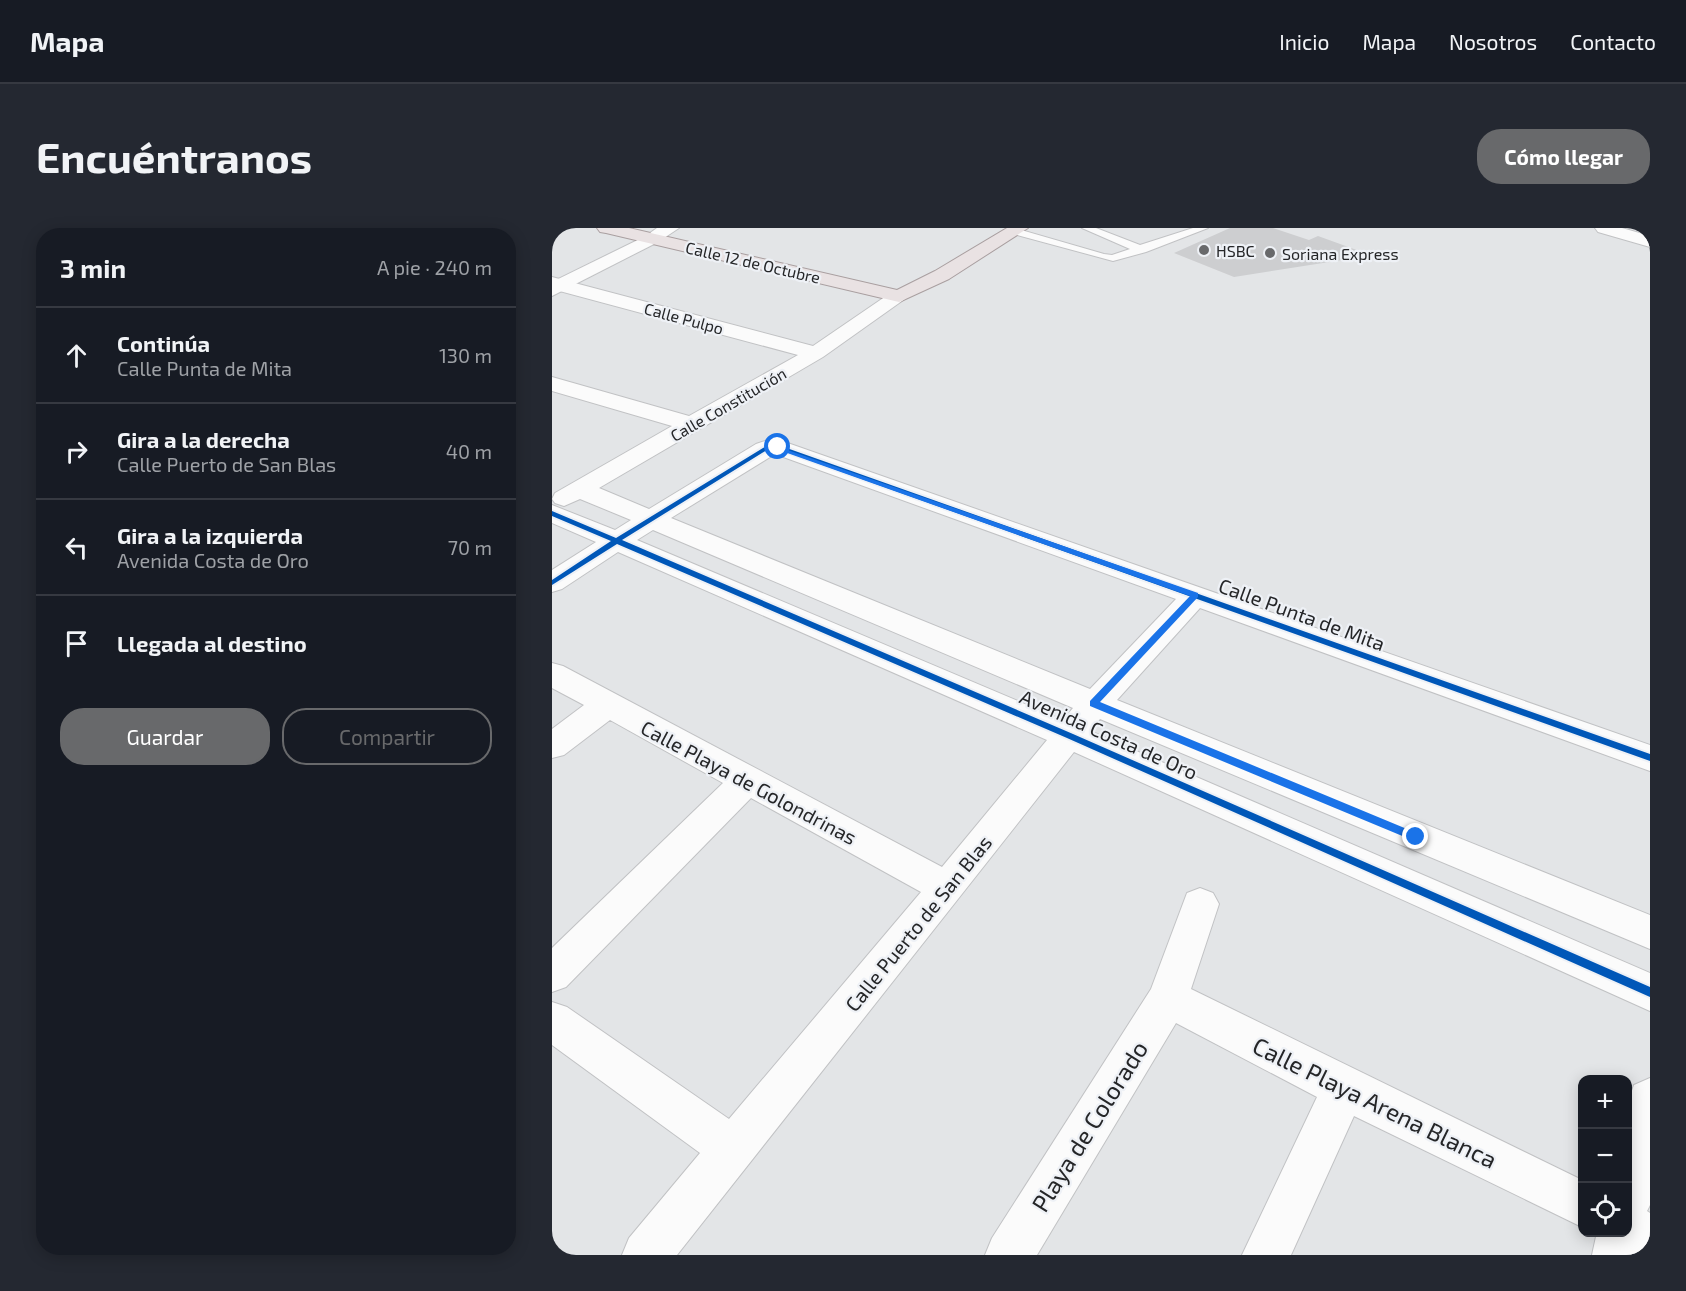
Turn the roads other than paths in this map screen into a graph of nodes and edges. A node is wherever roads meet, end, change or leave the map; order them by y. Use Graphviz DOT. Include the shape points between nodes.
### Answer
graph roads {
  1 [pos="606,228"];
  2 [pos="670,228"];
  3 [pos="1087,228"];
  4 [pos="1203,228"];
  5 [pos="1604,228"];
  6 [pos="1624,228"];
  7 [pos="1017,230"];
  8 [pos="1070,233"];
  9 [pos="1650,236"];
  10 [pos="652,238"];
  11 [pos="1650,242"];
  12 [pos="1051,243"];
  13 [pos="1143,250"];
  14 [pos="556,286"];
  15 [pos="899,296"];
  16 [pos="816,353"];
  17 [pos="552,384"];
  18 [pos="694,425"];
  19 [pos="565,497"];
  20 [pos="552,513"];
  21 [pos="652,520"];
  22 [pos="616,541"];
  23 [pos="552,583"];
  24 [pos="1196,595"];
  25 [pos="552,674"];
  26 [pos="1094,704"];
  27 [pos="607,705"];
  28 [pos="1070,736"];
  29 [pos="552,746"];
  30 [pos="1650,758"];
  31 [pos="747,781"];
  32 [pos="947,888"];
  33 [pos="1200,904"];
  34 [pos="1650,932"];
  35 [pos="552,974"];
  36 [pos="1650,992"];
  37 [pos="1168,998"];
  38 [pos="552,1021"];
  39 [pos="1344,1088"];
  40 [pos="1650,1100"];
  41 [pos="733,1149"];
  42 [pos="1632,1183"];
  43 [pos="1578,1202"];
  44 [pos="1632,1229"];
  45 [pos="1620,1237"];
  46 [pos="1650,1239"];
  47 [pos="646,1255"];
  48 [pos="1009,1255"];
  49 [pos="1266,1255"];
  50 [pos="1616,1255"];
  1 -- 10 [label="main road, Calle 12 de Octubre"];
  2 -- 10 [label="street"];
  3 -- 13 [label="lane"];
  4 -- 13 [label="lane"];
  5 -- 11 [label="street"];
  6 -- 9 [label="street"];
  7 -- 12 [label="lane"];
  7 -- 15 [label="main road"];
  8 -- 12 [label="lane"];
  10 -- 14 [label="street"];
  10 -- 15 [label="main road, Calle 12 de Octubre"];
  12 -- 13 [label="lane" via="1103,258"];
  14 -- 16 [label="street, Calle Pulpo"];
  15 -- 16 [label="street, Calle Constitución"];
  16 -- 18 [label="street, Calle Constitución"];
  17 -- 18 [label="street"];
  18 -- 19 [label="street, Calle Constitución"];
  19 -- 21 [label="street, Avenida Costa de Oro"];
  20 -- 22 [label="street, Avenida Costa de Oro"];
  21 -- 22 [label="street"];
  21 -- 24 [label="street, Calle Punta de Mita" via="771,446"];
  21 -- 26 [label="street, Avenida Costa de Oro"];
  22 -- 23 [label="street"];
  22 -- 28 [label="street, Avenida Costa de Oro"];
  24 -- 26 [label="street, Calle Puerto de San Blas"];
  24 -- 30 [label="street, Calle Punta de Mita"];
  25 -- 27 [label="street, Calle Playa de Golondrinas"];
  26 -- 28 [label="street, Calle Puerto de San Blas"];
  26 -- 34 [label="street, Avenida Costa de Oro"];
  27 -- 29 [label="street"];
  27 -- 31 [label="street, Calle Playa de Golondrinas"];
  28 -- 32 [label="street, Calle Puerto de San Blas"];
  28 -- 36 [label="street, Avenida Costa de Oro"];
  31 -- 32 [label="street, Calle Playa de Golondrinas"];
  31 -- 35 [label="street"];
  32 -- 41 [label="street, Calle Puerto de San Blas"];
  33 -- 37 [label="street, Playa de Colorado"];
  37 -- 39 [label="street, Calle Playa Arena Blanca"];
  37 -- 48 [label="street, Playa de Colorado"];
  38 -- 41 [label="street"];
  39 -- 43 [label="street, Calle Playa Arena Blanca"];
  39 -- 49 [label="street"];
  40 -- 42 [label="street"];
  41 -- 47 [label="street, Calle Puerto de San Blas"];
  44 -- 46 [label="street"];
  45 -- 50 [label="street"];
}
